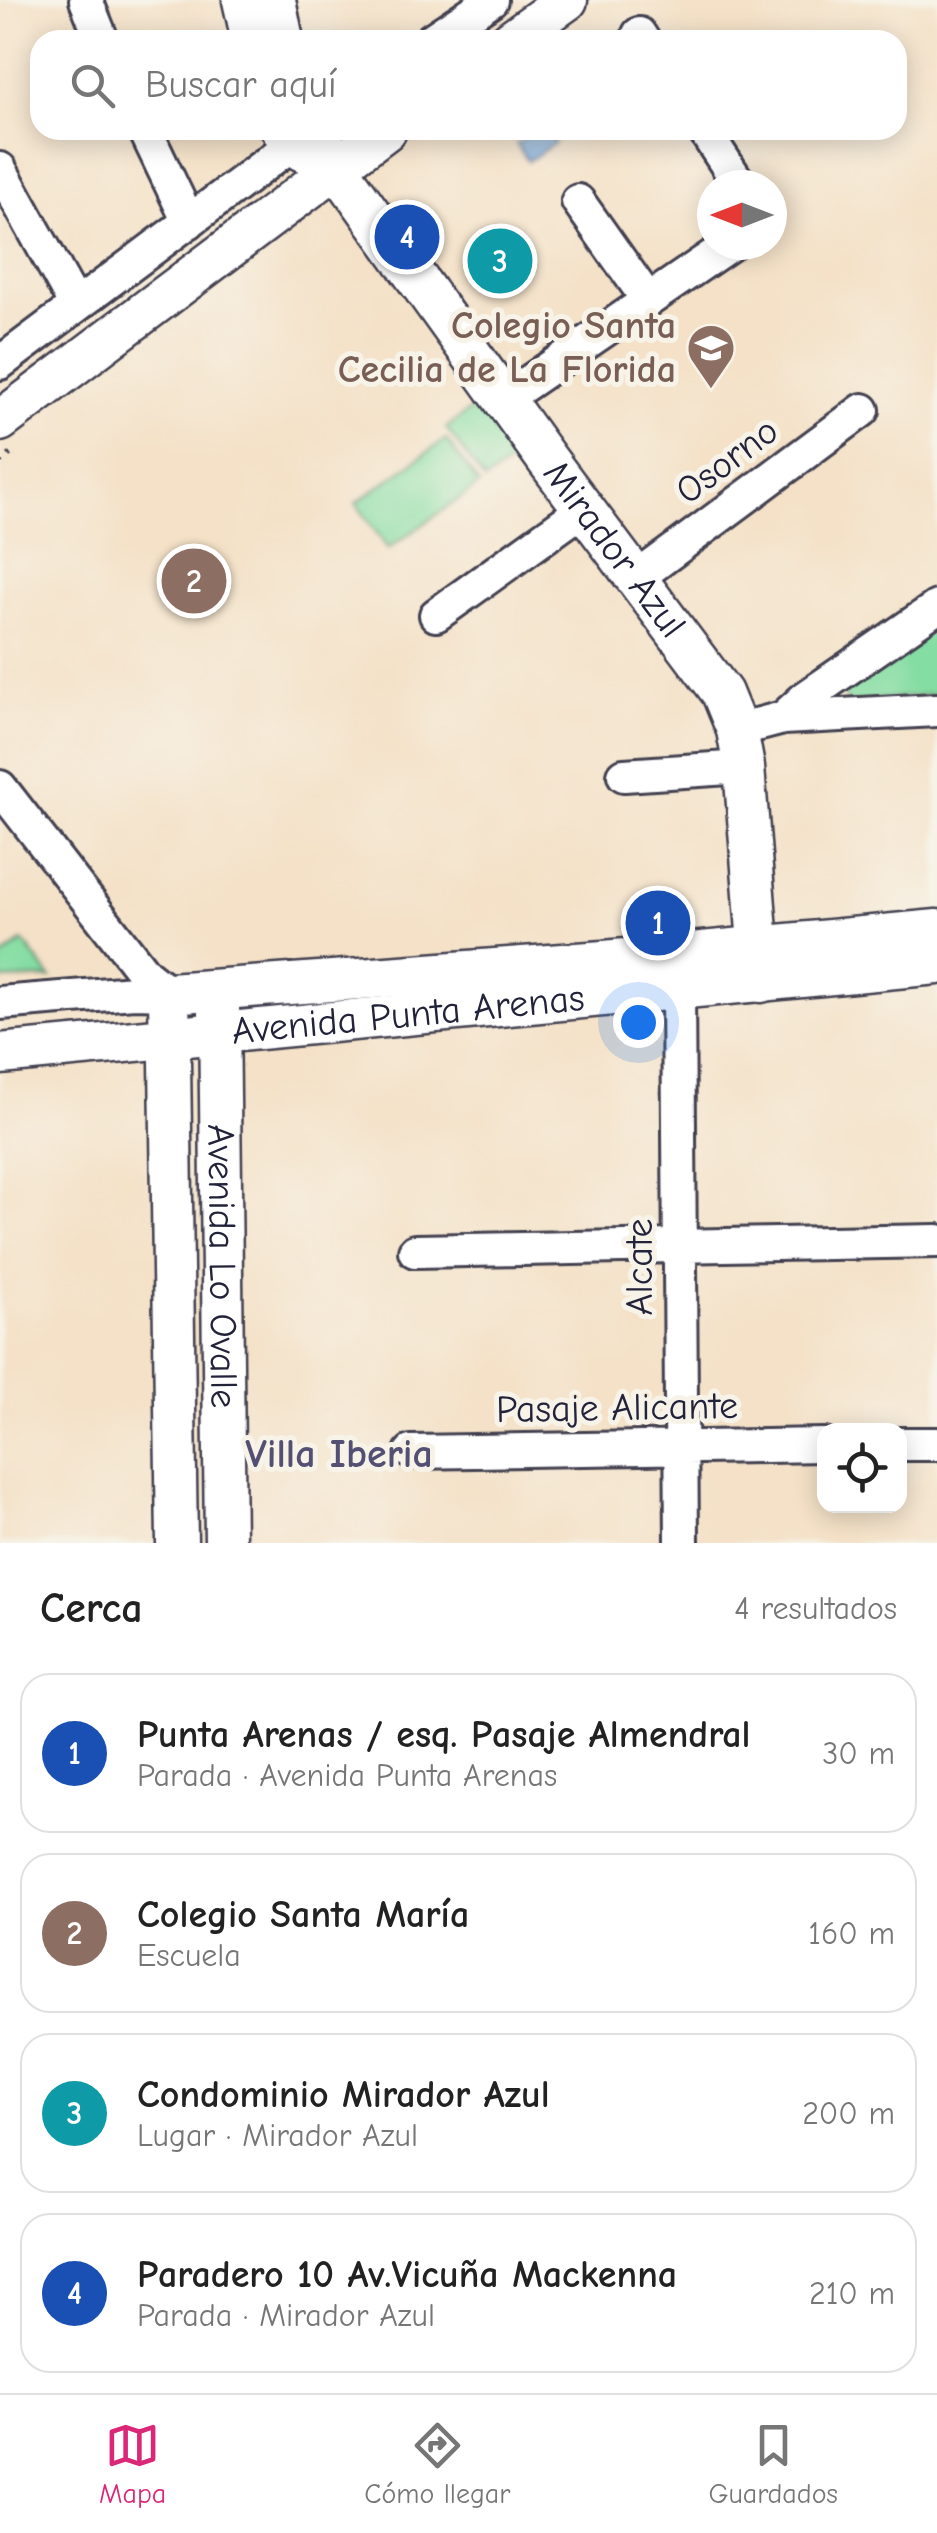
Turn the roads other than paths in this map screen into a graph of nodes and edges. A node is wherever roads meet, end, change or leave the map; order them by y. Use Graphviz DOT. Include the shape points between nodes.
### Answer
graph roads {
  1 [pos="86,0"];
  2 [pos="244,0"];
  3 [pos="274,0"];
  4 [pos="491,0"];
  5 [pos="567,0"];
  6 [pos="98,30"];
  7 [pos="250,30"];
  8 [pos="281,30"];
  9 [pos="446,30"];
  10 [pos="525,30"];
  11 [pos="150,140"];
  12 [pos="292,140"];
  13 [pos="308,140"];
  14 [pos="372,140"];
  15 [pos="711,140"];
  16 [pos="336,166"];
  17 [pos="0,168"];
  18 [pos="730,170"];
  19 [pos="578,201"];
  20 [pos="189,222"];
  21 [pos="707,260"];
  22 [pos="648,300"];
  23 [pos="76,306"];
  24 [pos="0,363"];
  25 [pos="504,399"];
  26 [pos="863,410"];
  27 [pos="0,421"];
  28 [pos="585,508"];
  29 [pos="638,577"];
  30 [pos="937,606"];
  31 [pos="436,615"];
  32 [pos="937,710"];
  33 [pos="783,718"];
  34 [pos="741,748"];
  35 [pos="624,775"];
  36 [pos="0,787"];
  37 [pos="937,930"];
  38 [pos="760,964"];
  39 [pos="937,964"];
  40 [pos="218,988"];
  41 [pos="678,990"];
  42 [pos="169,993"];
  43 [pos="0,1003"];
  44 [pos="220,1032"];
  45 [pos="170,1038"];
  46 [pos="0,1054"];
  47 [pos="937,1242"];
  48 [pos="680,1246"];
  49 [pos="415,1250"];
  50 [pos="907,1444"];
  51 [pos="937,1444"];
  52 [pos="817,1445"];
  53 [pos="682,1448"];
  54 [pos="411,1452"];
  55 [pos="176,1543"];
  56 [pos="225,1543"];
  57 [pos="682,1543"];
  1 -- 6 [label="street"];
  2 -- 7 [label="main road"];
  3 -- 8 [label="main road"];
  4 -- 9 [label="street"];
  5 -- 10 [label="main road"];
  11 -- 20 [label="street"];
  12 -- 20 [label="street"];
  13 -- 16 [label="main road, Mirador Azul"];
  14 -- 16 [label="main road"];
  15 -- 18 [label="street"];
  16 -- 25 [label="main road, Mirador Azul"];
  16 -- 27 [label="main road"];
  17 -- 23 [label="street"];
  19 -- 22 [label="street"];
  20 -- 23 [label="street"];
  21 -- 22 [label="street"];
  22 -- 25 [label="street"];
  23 -- 24 [label="street"];
  25 -- 28 [label="main road, Mirador Azul"];
  26 -- 29 [label="street, Osorno"];
  28 -- 29 [label="main road, Mirador Azul"];
  28 -- 31 [label="street"];
  29 -- 34 [label="main road, Mirador Azul" via="722,692"];
  30 -- 33 [label="street"];
  32 -- 33 [label="street"];
  33 -- 34 [label="street"];
  34 -- 35 [label="street"];
  34 -- 38 [label="main road, Mirador Azul"];
  36 -- 42 [label="street" via="145,974"];
  37 -- 38 [label="main road, Avenida Punta Arenas"];
  38 -- 39 [label="main road, Avenida Punta Arenas"];
  38 -- 40 [label="main road, Avenida Punta Arenas" via="604,961"];
  38 -- 41 [label="main road, Avenida Punta Arenas"];
  40 -- 42 [label="main road, Avenida Punta Arenas"];
  40 -- 44 [label="main road, Avenida Lo Ovalle"];
  41 -- 44 [label="main road, Avenida Punta Arenas"];
  41 -- 48 [label="street, Alcate"];
  42 -- 43 [label="street, Avenida Punta Arenas"];
  42 -- 45 [label="main road, Avenida Lo Ovalle"];
  44 -- 45 [label="main road, Avenida Punta Arenas"];
  44 -- 56 [label="main road, Avenida Lo Ovalle"];
  45 -- 46 [label="main road, Avenida Punta Arenas"];
  45 -- 55 [label="main road, Avenida Lo Ovalle"];
  47 -- 48 [label="street"];
  48 -- 49 [label="street"];
  48 -- 53 [label="street, Alcate"];
  50 -- 51 [label="street"];
  52 -- 53 [label="street, Pasaje Alicante"];
  53 -- 54 [label="street, Pasaje Alicante"];
  53 -- 57 [label="street, Alcate"];
}
